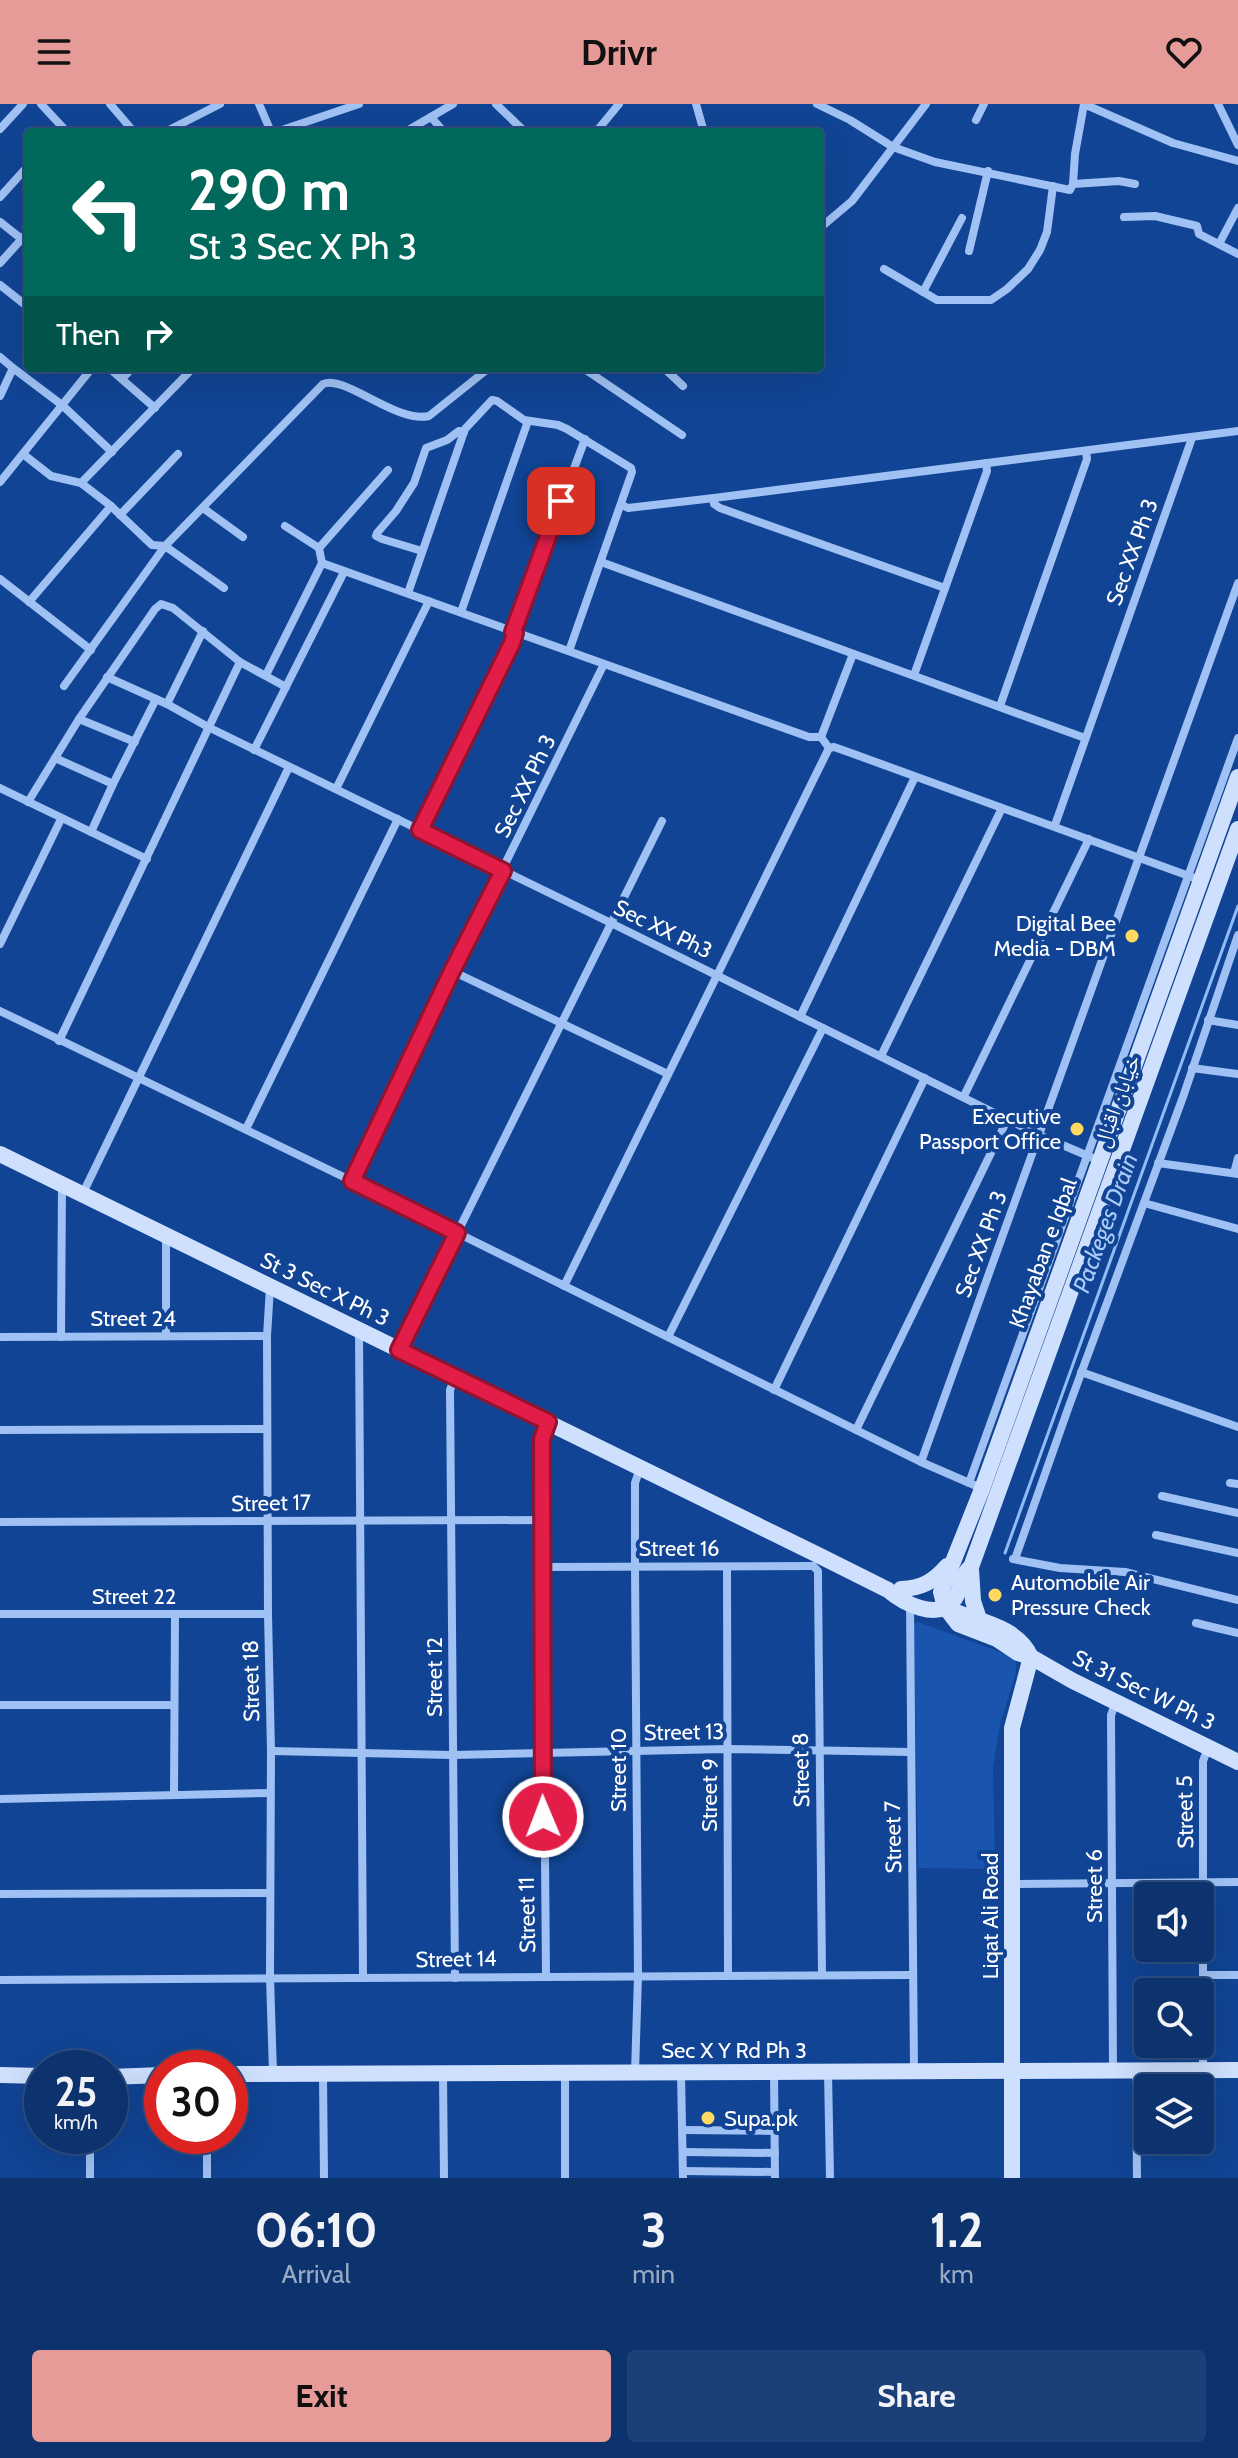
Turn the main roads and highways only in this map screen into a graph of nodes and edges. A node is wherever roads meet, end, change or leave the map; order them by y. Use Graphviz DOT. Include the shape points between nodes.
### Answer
graph roads {
  1 [pos="1238,777"];
  2 [pos="1238,829"];
  3 [pos="1141,1048"];
  4 [pos="1158,1055"];
  5 [pos="0,1154"];
  6 [pos="953,1561"];
  7 [pos="971,1567"];
  8 [pos="903,1597"];
  9 [pos="945,1607"];
  10 [pos="972,1623"];
  11 [pos="1031,1657"];
  12 [pos="1238,1762"];
  13 [pos="1012,2070"];
  14 [pos="1238,2070"];
  15 [pos="248,2074"];
  16 [pos="0,2075"];
  17 [pos="24,2076"];
  18 [pos="1012,2178"];
  1 -- 3 [label="main road, Khayaban e Iqbal" via="1195,878"];
  2 -- 4 [label="main road, خیابان اقبال"];
  3 -- 4 [label="main road"];
  3 -- 6 [label="main road, Khayaban e Iqbal" via="1093,1158"];
  4 -- 7 [label="main road, خیابان اقبال"];
  5 -- 8 [label="main road, St 3 Sec X Ph 3" via="548,1422 816,1561"];
  6 -- 8 [label="main road" via="927,1585"];
  6 -- 9 [label="main road, Khayaban e Iqbal" via="942,1587"];
  7 -- 9 [label="main road, خیابان اقبال" via="955,1599"];
  7 -- 10 [label="main road"];
  8 -- 9 [label="main road, St 3 Sec X Ph 3"];
  8 -- 10 [label="main road" via="918,1613 956,1629"];
  9 -- 10 [label="main road, St 31 Sec W Ph 3"];
  10 -- 11 [label="main road, St 31 Sec W Ph 3"];
  11 -- 12 [label="main road, St 31 Sec W Ph 3"];
  11 -- 13 [label="main road, Liqat Ali Road" via="1012,1728"];
  13 -- 14 [label="main road, Sec X Y Rd Ph 3"];
  13 -- 15 [label="main road, Sec X Y Rd Ph 3"];
  13 -- 18 [label="main road, Liqat Ali Road"];
  16 -- 17 [label="main road"];
}
